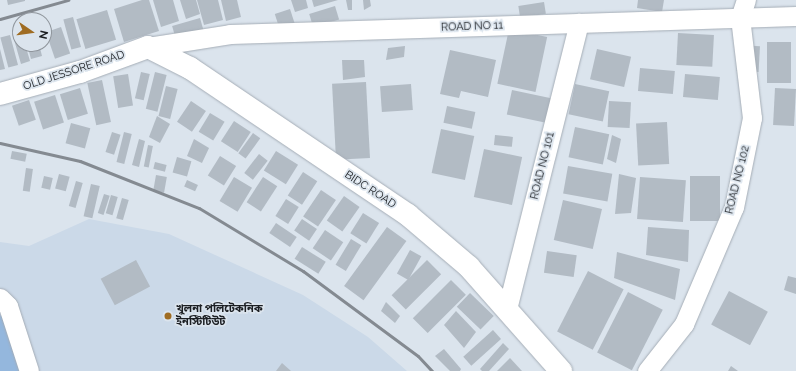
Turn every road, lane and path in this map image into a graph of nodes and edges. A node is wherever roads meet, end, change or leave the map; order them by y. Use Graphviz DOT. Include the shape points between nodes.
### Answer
graph roads {
  1 [pos="743,9"];
  2 [pos="796,16"];
  3 [pos="579,23"];
  4 [pos="148,47"];
  5 [pos="0,94"];
  6 [pos="0,298"];
  7 [pos="507,309"];
  8 [pos="29,371"];
  9 [pos="561,371"];
  10 [pos="647,371"];
  1 -- 2 [label="street, ROAD NO 11"];
  1 -- 3 [label="street, ROAD NO 11"];
  1 -- 10 [label="street, ROAD NO 102" via="752,118 734,207 684,324"];
  3 -- 4 [label="street, ROAD NO 11" via="230,34"];
  3 -- 7 [label="street, ROAD NO 101"];
  4 -- 5 [label="main road, OLD JESSORE ROAD" via="80,72"];
  4 -- 7 [label="main road, BIDC ROAD" via="190,68 408,215 469,267"];
  6 -- 8 [label="street" via="8,306"];
  7 -- 9 [label="main road, BIDC ROAD"];
}
